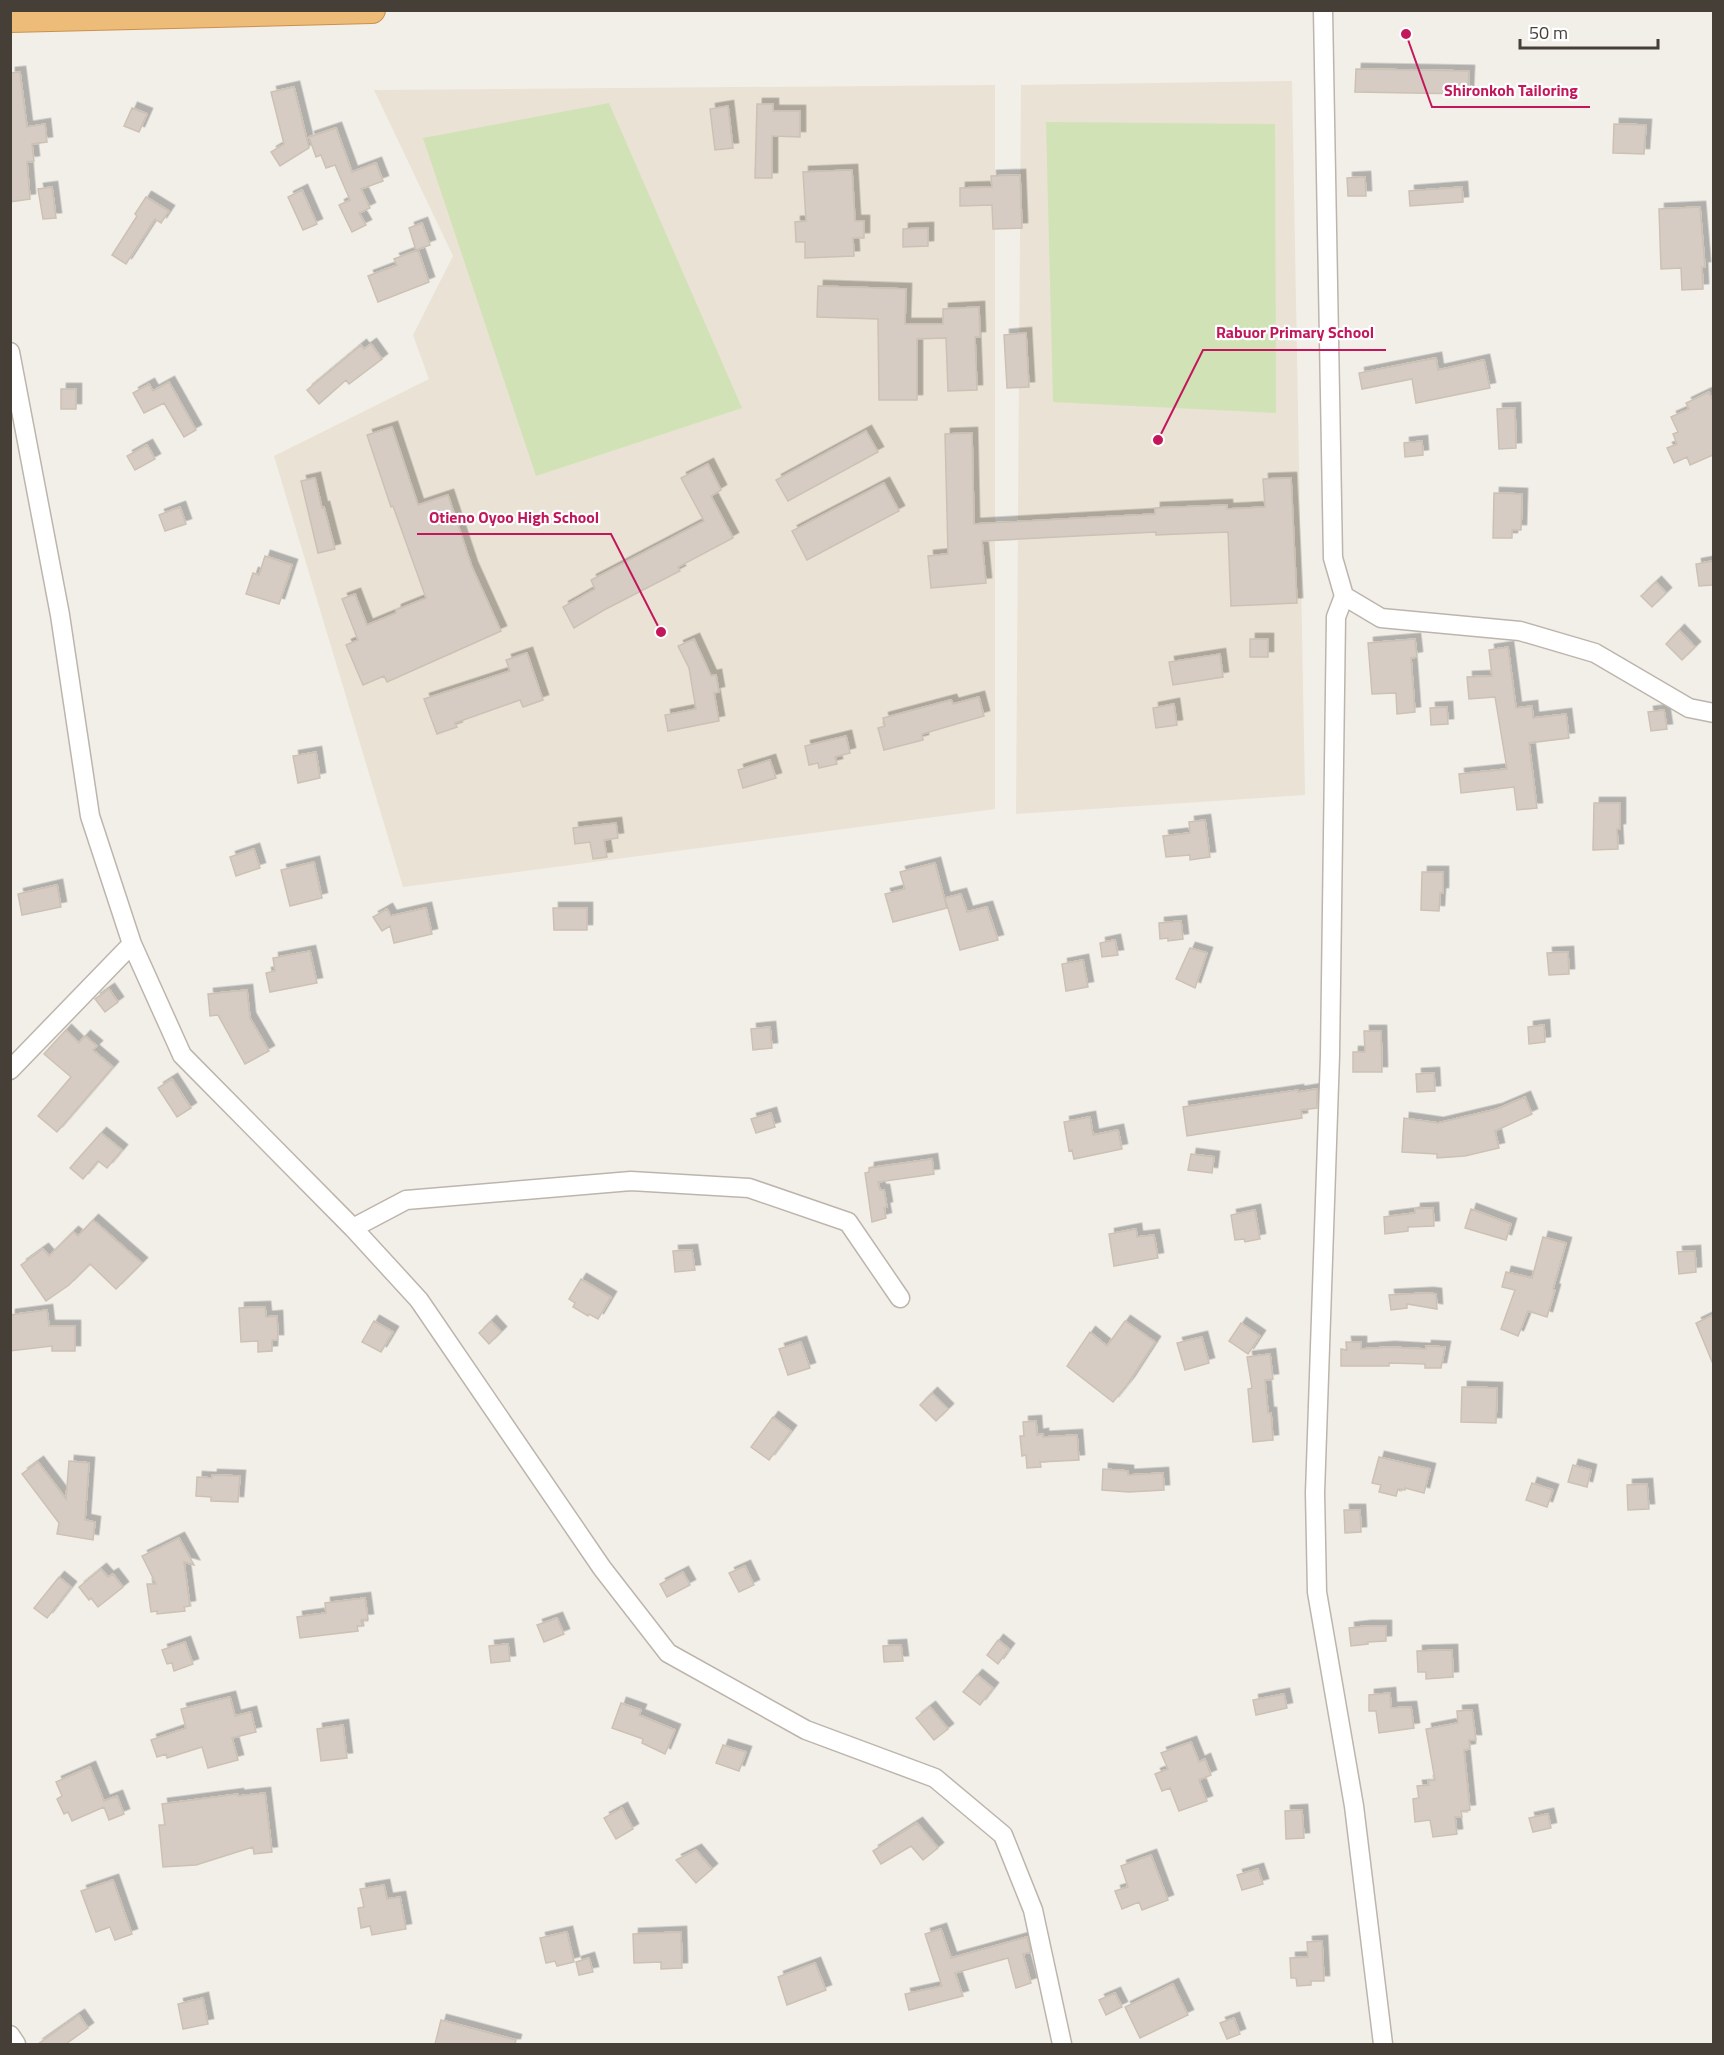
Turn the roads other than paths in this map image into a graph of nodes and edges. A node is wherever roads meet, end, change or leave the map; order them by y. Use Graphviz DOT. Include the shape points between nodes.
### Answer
graph roads {
  1 [pos="372,10"];
  2 [pos="1323,10"];
  3 [pos="10,19"];
  4 [pos="10,352"];
  5 [pos="1344,596"];
  6 [pos="1713,713"];
  7 [pos="132,944"];
  8 [pos="10,1070"];
  9 [pos="353,1228"];
  10 [pos="900,1299"];
  11 [pos="10,2035"];
  12 [pos="16,2044"];
  13 [pos="1062,2044"];
  14 [pos="1383,2044"];
  1 -- 3 [label="highway"];
  2 -- 5 [label="street" via="1333,558"];
  4 -- 7 [label="street" via="60,615 90,816"];
  5 -- 6 [label="street" via="1381,618 1520,631 1595,652 1689,708"];
  5 -- 14 [label="street" via="1336,617 1330,1055 1315,1493 1317,1581 1354,1806"];
  7 -- 8 [label="street"];
  7 -- 9 [label="street" via="182,1055"];
  9 -- 10 [label="street" via="406,1200 631,1181 749,1188 848,1222"];
  9 -- 13 [label="street" via="419,1300 603,1569 668,1653 806,1730 935,1778 1003,1835 1033,1910"];
  11 -- 12 [label="street"];
}
